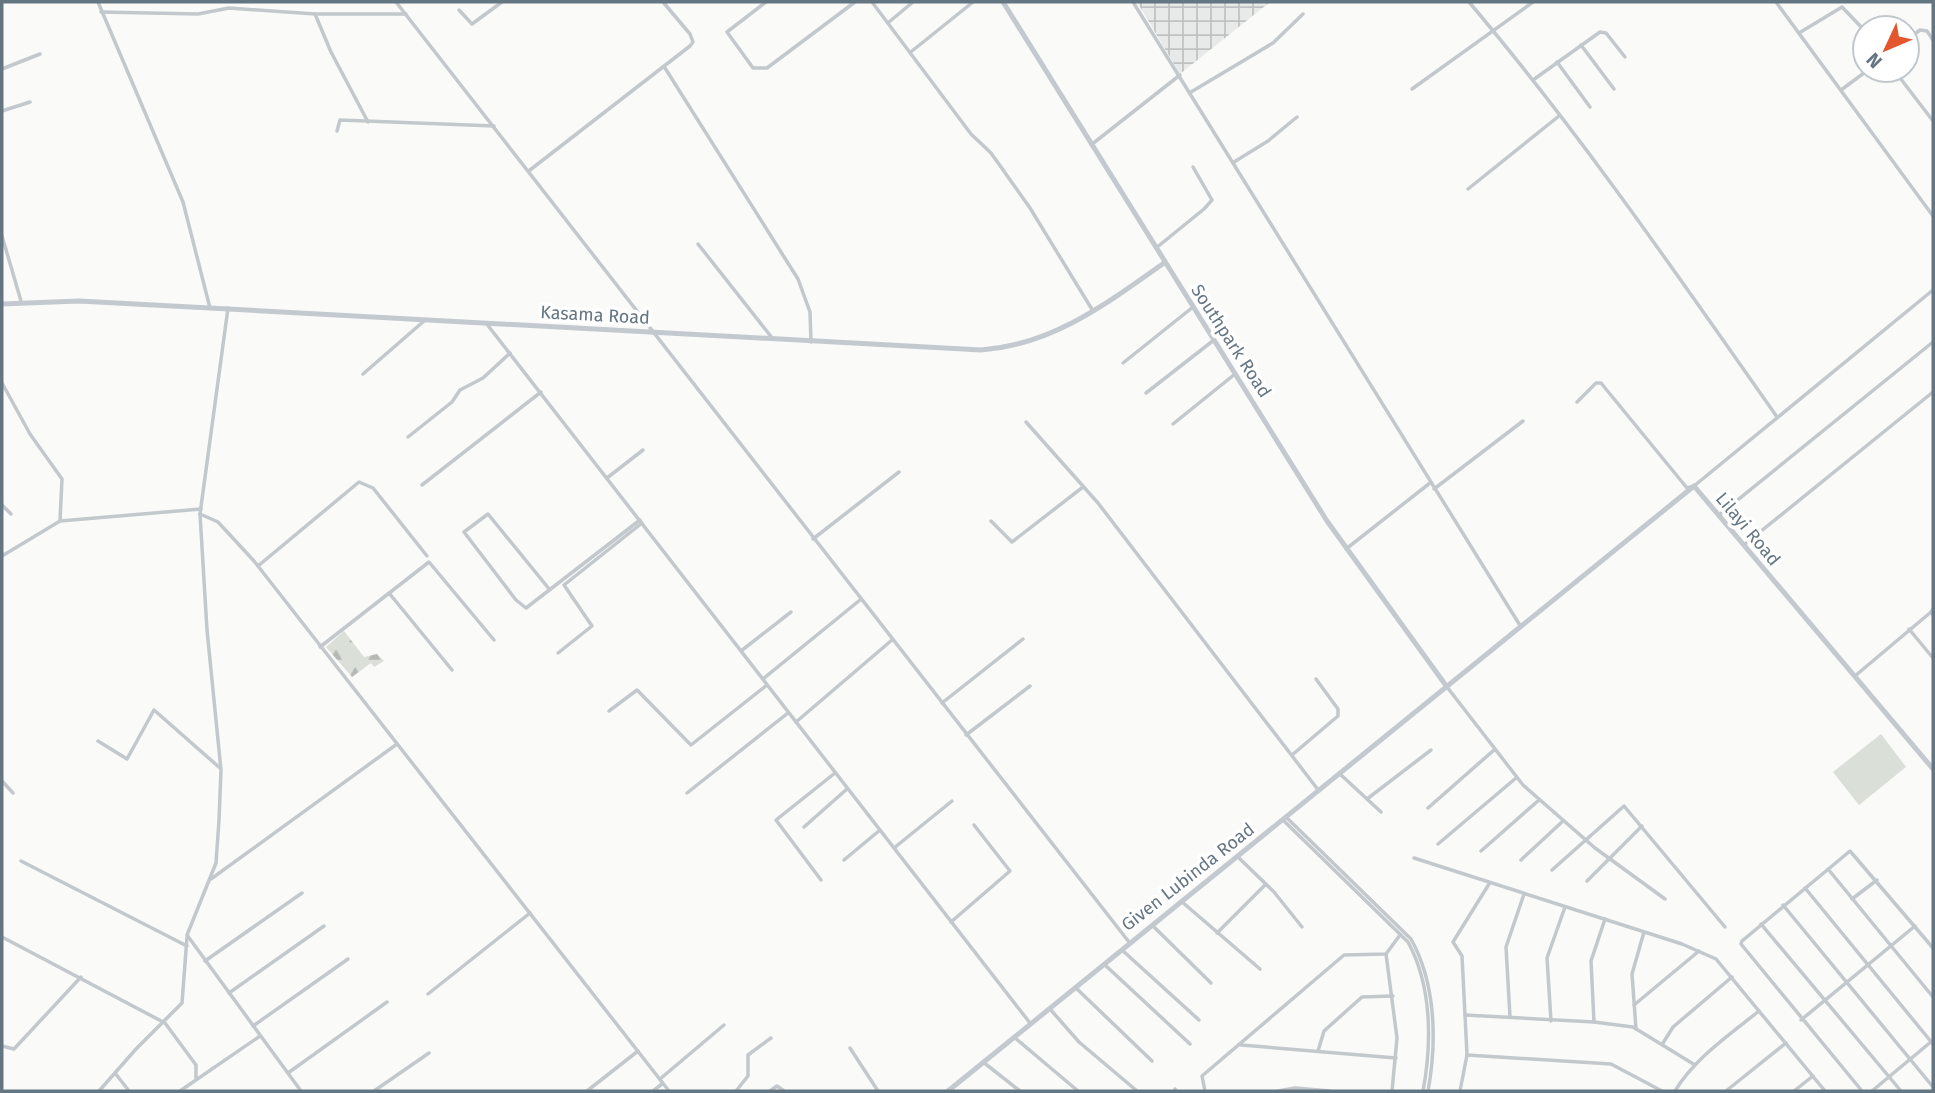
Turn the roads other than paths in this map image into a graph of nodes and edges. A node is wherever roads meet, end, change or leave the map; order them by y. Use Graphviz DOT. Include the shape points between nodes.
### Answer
graph roads {
  1 [pos="98,2"];
  2 [pos="396,2"];
  3 [pos="502,2"];
  4 [pos="663,2"];
  5 [pos="766,2"];
  6 [pos="855,2"];
  7 [pos="872,2"];
  8 [pos="913,2"];
  9 [pos="972,2"];
  10 [pos="1003,2"];
  11 [pos="1133,2"];
  12 [pos="1469,2"];
  13 [pos="1533,2"];
  14 [pos="1776,2"];
  15 [pos="459,10"];
  16 [pos="102,12"];
  17 [pos="315,14"];
  18 [pos="406,14"];
  19 [pos="1303,14"];
  20 [pos="1851,17"];
  21 [pos="889,22"];
  22 [pos="1494,31"];
  23 [pos="1799,33"];
  24 [pos="1581,45"];
  25 [pos="911,52"];
  26 [pos="40,54"];
  27 [pos="1625,57"];
  28 [pos="1558,62"];
  29 [pos="665,68"];
  30 [pos="2,69"];
  31 [pos="1180,75"];
  32 [pos="1533,80"];
  33 [pos="1851,83"];
  34 [pos="1905,84"];
  35 [pos="1412,89"];
  36 [pos="1614,89"];
  37 [pos="1841,90"];
  38 [pos="1191,92"];
  39 [pos="30,102"];
  40 [pos="1590,107"];
  41 [pos="2,111"];
  42 [pos="1559,116"];
  43 [pos="1297,117"];
  44 [pos="1933,121"];
  45 [pos="368,122"];
  46 [pos="494,126"];
  47 [pos="337,131"];
  48 [pos="1091,145"];
  49 [pos="1234,162"];
  50 [pos="1193,167"];
  51 [pos="530,170"];
  52 [pos="1468,190"];
  53 [pos="1933,216"];
  54 [pos="2,236"];
  55 [pos="698,244"];
  56 [pos="1156,248"];
  57 [pos="1164,263"];
  58 [pos="1933,290"];
  59 [pos="21,301"];
  60 [pos="2,304"];
  61 [pos="1192,307"];
  62 [pos="210,308"];
  63 [pos="228,308"];
  64 [pos="1093,311"];
  65 [pos="426,320"];
  66 [pos="486,323"];
  67 [pos="657,333"];
  68 [pos="773,339"];
  69 [pos="1214,340"];
  70 [pos="811,342"];
  71 [pos="1933,342"];
  72 [pos="510,353"];
  73 [pos="1122,363"];
  74 [pos="1235,373"];
  75 [pos="363,374"];
  76 [pos="2,383"];
  77 [pos="541,392"];
  78 [pos="1933,392"];
  79 [pos="1146,393"];
  80 [pos="1577,402"];
  81 [pos="1777,417"];
  82 [pos="1523,421"];
  83 [pos="1026,422"];
  84 [pos="1173,424"];
  85 [pos="408,437"];
  86 [pos="643,450"];
  87 [pos="899,472"];
  88 [pos="607,478"];
  89 [pos="1430,483"];
  90 [pos="422,485"];
  91 [pos="1083,486"];
  92 [pos="1694,486"];
  93 [pos="1434,489"];
  94 [pos="2,505"];
  95 [pos="201,511"];
  96 [pos="11,514"];
  97 [pos="1718,515"];
  98 [pos="60,521"];
  99 [pos="991,521"];
  100 [pos="641,522"];
  101 [pos="813,540"];
  102 [pos="1744,545"];
  103 [pos="1346,549"];
  104 [pos="2,556"];
  105 [pos="427,556"];
  106 [pos="258,566"];
  107 [pos="550,590"];
  108 [pos="389,593"];
  109 [pos="860,600"];
  110 [pos="791,612"];
  111 [pos="1932,612"];
  112 [pos="1521,627"];
  113 [pos="1909,629"];
  114 [pos="1023,639"];
  115 [pos="494,640"];
  116 [pos="892,640"];
  117 [pos="320,647"];
  118 [pos="741,651"];
  119 [pos="558,653"];
  120 [pos="1933,658"];
  121 [pos="453,670"];
  122 [pos="1853,677"];
  123 [pos="763,679"];
  124 [pos="1316,679"];
  125 [pos="767,685"];
  126 [pos="1030,686"];
  127 [pos="1447,687"];
  128 [pos="942,704"];
  129 [pos="609,711"];
  130 [pos="788,713"];
  131 [pos="796,722"];
  132 [pos="966,735"];
  133 [pos="98,741"];
  134 [pos="397,743"];
  135 [pos="1431,750"];
  136 [pos="1494,750"];
  137 [pos="1292,755"];
  138 [pos="1933,769"];
  139 [pos="221,770"];
  140 [pos="835,773"];
  141 [pos="1340,774"];
  142 [pos="1517,778"];
  143 [pos="2,781"];
  144 [pos="848,789"];
  145 [pos="1319,790"];
  146 [pos="13,793"];
  147 [pos="687,793"];
  148 [pos="1367,799"];
  149 [pos="1539,800"];
  150 [pos="952,801"];
  151 [pos="1429,808"];
  152 [pos="1381,812"];
  153 [pos="1284,818"];
  154 [pos="1563,820"];
  155 [pos="974,825"];
  156 [pos="1642,826"];
  157 [pos="804,827"];
  158 [pos="880,830"];
  159 [pos="1585,839"];
  160 [pos="1438,844"];
  161 [pos="894,848"];
  162 [pos="1481,851"];
  163 [pos="1237,856"];
  164 [pos="1414,858"];
  165 [pos="1608,858"];
  166 [pos="844,860"];
  167 [pos="1521,860"];
  168 [pos="21,861"];
  169 [pos="216,863"];
  170 [pos="225,868"];
  171 [pos="1827,868"];
  172 [pos="1552,870"];
  173 [pos="209,880"];
  174 [pos="821,880"];
  175 [pos="1877,880"];
  176 [pos="1587,881"];
  177 [pos="1489,884"];
  178 [pos="1265,885"];
  179 [pos="1805,888"];
  180 [pos="302,893"];
  181 [pos="1524,894"];
  182 [pos="1665,899"];
  183 [pos="1852,899"];
  184 [pos="1181,901"];
  185 [pos="1783,905"];
  186 [pos="1565,906"];
  187 [pos="530,913"];
  188 [pos="1605,919"];
  189 [pos="951,922"];
  190 [pos="1762,924"];
  191 [pos="1151,925"];
  192 [pos="324,926"];
  193 [pos="1915,926"];
  194 [pos="1302,927"];
  195 [pos="1725,927"];
  196 [pos="1644,932"];
  197 [pos="1217,933"];
  198 [pos="1402,933"];
  199 [pos="187,935"];
  200 [pos="2,937"];
  201 [pos="1129,942"];
  202 [pos="187,946"];
  203 [pos="1891,946"];
  204 [pos="1933,948"];
  205 [pos="1121,949"];
  206 [pos="1699,951"];
  207 [pos="1386,954"];
  208 [pos="348,959"];
  209 [pos="205,961"];
  210 [pos="1103,963"];
  211 [pos="1870,964"];
  212 [pos="1260,969"];
  213 [pos="81,977"];
  214 [pos="1732,977"];
  215 [pos="1211,983"];
  216 [pos="1847,983"];
  217 [pos="1074,987"];
  218 [pos="229,993"];
  219 [pos="428,994"];
  220 [pos="1394,996"];
  221 [pos="1933,997"];
  222 [pos="1824,1001"];
  223 [pos="387,1002"];
  224 [pos="1634,1005"];
  225 [pos="1048,1008"];
  226 [pos="1759,1010"];
  227 [pos="1465,1016"];
  228 [pos="1510,1017"];
  229 [pos="1199,1020"];
  230 [pos="1801,1020"];
  231 [pos="1551,1021"];
  232 [pos="1594,1022"];
  233 [pos="165,1023"];
  234 [pos="1030,1023"];
  235 [pos="724,1025"];
  236 [pos="253,1026"];
  237 [pos="1636,1029"];
  238 [pos="260,1036"];
  239 [pos="1014,1037"];
  240 [pos="771,1038"];
  241 [pos="1933,1042"];
  242 [pos="1662,1043"];
  243 [pos="1786,1043"];
  244 [pos="1190,1044"];
  245 [pos="1239,1045"];
  246 [pos="2,1046"];
  247 [pos="850,1048"];
  248 [pos="638,1051"];
  249 [pos="1318,1051"];
  250 [pos="429,1053"];
  251 [pos="1467,1055"];
  252 [pos="1396,1058"];
  253 [pos="1910,1060"];
  254 [pos="1152,1061"];
  255 [pos="983,1062"];
  256 [pos="1695,1065"];
  257 [pos="198,1070"];
  258 [pos="209,1072"];
  259 [pos="115,1073"];
  260 [pos="288,1073"];
  261 [pos="1813,1076"];
  262 [pos="1889,1077"];
  263 [pos="196,1079"];
  264 [pos="661,1081"];
  265 [pos="1933,1087"];
  266 [pos="300,1090"];
  267 [pos="952,1090"];
  268 [pos="99,1091"];
  269 [pos="128,1091"];
  270 [pos="180,1091"];
  271 [pos="294,1091"];
  272 [pos="374,1091"];
  273 [pos="587,1091"];
  274 [pos="653,1091"];
  275 [pos="669,1091"];
  276 [pos="736,1091"];
  277 [pos="770,1091"];
  278 [pos="784,1091"];
  279 [pos="878,1091"];
  280 [pos="1020,1091"];
  281 [pos="1078,1091"];
  282 [pos="1137,1091"];
  283 [pos="1205,1091"];
  284 [pos="1278,1091"];
  285 [pos="1330,1091"];
  286 [pos="1392,1091"];
  287 [pos="1425,1091"];
  288 [pos="1460,1091"];
  289 [pos="1662,1091"];
  290 [pos="1675,1091"];
  291 [pos="1726,1091"];
  292 [pos="1794,1091"];
  293 [pos="1825,1091"];
  294 [pos="1861,1091"];
  295 [pos="1872,1091"];
  296 [pos="1901,1091"];
  1 -- 16 [label="street"];
  2 -- 18 [label="street"];
  3 -- 15 [label="street" via="472,24"];
  4 -- 29 [label="street" via="693,42"];
  5 -- 6 [label="street" via="726,32 759,70"];
  7 -- 21 [label="street"];
  8 -- 21 [label="street"];
  9 -- 25 [label="street"];
  10 -- 48 [label="street, Southpark Road"];
  11 -- 31 [label="street"];
  12 -- 22 [label="street"];
  13 -- 22 [label="street"];
  14 -- 23 [label="street"];
  16 -- 17 [label="street" via="198,14 229,8"];
  16 -- 62 [label="street" via="183,202"];
  17 -- 18 [label="street"];
  17 -- 45 [label="street"];
  18 -- 46 [label="street"];
  19 -- 38 [label="street" via="1273,43"];
  20 -- 23 [label="street" via="1842,7"];
  21 -- 25 [label="street"];
  22 -- 32 [label="street"];
  22 -- 35 [label="street"];
  23 -- 37 [label="street"];
  24 -- 27 [label="street" via="1603,31"];
  24 -- 28 [label="street"];
  24 -- 36 [label="street"];
  25 -- 64 [label="street" via="1030,208"];
  26 -- 30 [label="street"];
  28 -- 32 [label="street"];
  28 -- 40 [label="street"];
  29 -- 51 [label="street"];
  29 -- 70 [label="street" via="798,279 810,312"];
  31 -- 38 [label="street"];
  31 -- 48 [label="street"];
  32 -- 42 [label="street"];
  33 -- 37 [label="street"];
  34 -- 44 [label="street"];
  37 -- 53 [label="street"];
  38 -- 49 [label="street"];
  39 -- 41 [label="street"];
  42 -- 52 [label="street"];
  42 -- 81 [label="street" via="1659,248"];
  43 -- 49 [label="street"];
  45 -- 46 [label="street"];
  45 -- 47 [label="street" via="340,120"];
  46 -- 51 [label="street"];
  48 -- 56 [label="street, Southpark Road"];
  49 -- 89 [label="street"];
  50 -- 56 [label="street" via="1212,200"];
  51 -- 67 [label="street"];
  54 -- 59 [label="street"];
  55 -- 68 [label="street"];
  56 -- 57 [label="street, Southpark Road"];
  57 -- 61 [label="street, Southpark Road"];
  57 -- 64 [label="street, Kasama Road"];
  58 -- 81 [label="street"];
  59 -- 60 [label="street, Kasama Road"];
  59 -- 62 [label="street, Kasama Road"];
  61 -- 69 [label="street, Southpark Road"];
  61 -- 73 [label="street"];
  62 -- 63 [label="street, Kasama Road"];
  63 -- 65 [label="street, Kasama Road"];
  63 -- 95 [label="street"];
  64 -- 70 [label="street, Kasama Road" via="1056,332 1009,348 981,351"];
  65 -- 66 [label="street, Kasama Road"];
  65 -- 75 [label="street"];
  66 -- 67 [label="street, Kasama Road"];
  66 -- 72 [label="street"];
  67 -- 68 [label="street, Kasama Road"];
  67 -- 101 [label="street"];
  68 -- 70 [label="street, Kasama Road"];
  69 -- 74 [label="street, Southpark Road"];
  69 -- 79 [label="street"];
  71 -- 97 [label="street"];
  72 -- 77 [label="street"];
  72 -- 85 [label="street"];
  74 -- 84 [label="street"];
  74 -- 103 [label="street, Southpark Road"];
  76 -- 98 [label="street" via="62,479"];
  77 -- 88 [label="street"];
  77 -- 90 [label="street"];
  78 -- 102 [label="street"];
  80 -- 92 [label="street" via="1601,383 1687,488"];
  81 -- 92 [label="street"];
  82 -- 93 [label="street"];
  83 -- 91 [label="street"];
  86 -- 88 [label="street"];
  87 -- 101 [label="street"];
  88 -- 100 [label="street"];
  89 -- 93 [label="street"];
  89 -- 103 [label="street"];
  91 -- 99 [label="street" via="1015,541 1008,541"];
  91 -- 137 [label="street"];
  92 -- 97 [label="street, Lilayi Road"];
  92 -- 112 [label="street, Lilayi Road"];
  93 -- 112 [label="street"];
  94 -- 96 [label="street"];
  95 -- 98 [label="street"];
  95 -- 106 [label="street" via="218,522"];
  95 -- 139 [label="street"];
  97 -- 102 [label="street, Lilayi Road"];
  98 -- 104 [label="street"];
  100 -- 107 [label="street"];
  100 -- 118 [label="street"];
  100 -- 119 [label="street" via="564,585 592,626"];
  101 -- 109 [label="street"];
  102 -- 122 [label="street, Lilayi Road"];
  103 -- 127 [label="street, Southpark Road"];
  105 -- 106 [label="street" via="373,488 359,482"];
  106 -- 117 [label="street"];
  107 -- 107 [label="street" via="529,608 521,606 464,532 488,514"];
  108 -- 115 [label="street" via="432,562"];
  108 -- 117 [label="street"];
  108 -- 121 [label="street"];
  109 -- 116 [label="street"];
  109 -- 123 [label="street"];
  110 -- 118 [label="street"];
  111 -- 113 [label="street"];
  112 -- 127 [label="street, Lilayi Road"];
  113 -- 120 [label="street"];
  113 -- 122 [label="street"];
  114 -- 128 [label="street"];
  116 -- 128 [label="street"];
  116 -- 131 [label="street"];
  117 -- 134 [label="street"];
  118 -- 123 [label="street"];
  122 -- 138 [label="street, Lilayi Road"];
  123 -- 125 [label="street"];
  124 -- 137 [label="street" via="1338,709 1338,716"];
  125 -- 129 [label="street" via="691,745 637,690"];
  125 -- 130 [label="street"];
  126 -- 132 [label="street"];
  127 -- 136 [label="street"];
  127 -- 141 [label="street, Given Lubinda Road"];
  128 -- 132 [label="street"];
  130 -- 131 [label="street"];
  130 -- 147 [label="street"];
  131 -- 140 [label="street"];
  132 -- 201 [label="street"];
  133 -- 139 [label="street" via="127,759 154,710"];
  134 -- 170 [label="street"];
  134 -- 187 [label="street"];
  135 -- 148 [label="street"];
  136 -- 142 [label="street"];
  136 -- 151 [label="street"];
  137 -- 145 [label="street"];
  139 -- 169 [label="street"];
  140 -- 144 [label="street"];
  140 -- 174 [label="street" via="776,820"];
  141 -- 145 [label="street, Given Lubinda Road"];
  141 -- 148 [label="street"];
  142 -- 149 [label="street"];
  142 -- 160 [label="street"];
  143 -- 146 [label="street"];
  144 -- 157 [label="street"];
  144 -- 158 [label="street"];
  145 -- 153 [label="street, Given Lubinda Road"];
  148 -- 152 [label="street"];
  149 -- 154 [label="street"];
  149 -- 162 [label="street"];
  150 -- 161 [label="street"];
  153 -- 163 [label="street, Given Lubinda Road"];
  153 -- 198 [label="street"];
  154 -- 159 [label="street"];
  154 -- 167 [label="street"];
  155 -- 189 [label="street" via="1010,872"];
  156 -- 159 [label="street" via="1622,805"];
  156 -- 165 [label="street"];
  156 -- 195 [label="street"];
  158 -- 161 [label="street"];
  158 -- 166 [label="street"];
  159 -- 165 [label="street"];
  159 -- 172 [label="street"];
  161 -- 189 [label="street"];
  163 -- 178 [label="street"];
  163 -- 184 [label="street, Given Lubinda Road"];
  164 -- 177 [label="street"];
  165 -- 176 [label="street"];
  165 -- 182 [label="street"];
  168 -- 202 [label="street"];
  169 -- 170 [label="street"];
  169 -- 173 [label="street"];
  170 -- 173 [label="street"];
  171 -- 175 [label="street" via="1850,851"];
  171 -- 179 [label="street"];
  171 -- 183 [label="street"];
  173 -- 199 [label="street"];
  175 -- 183 [label="street"];
  175 -- 193 [label="street"];
  177 -- 181 [label="street"];
  177 -- 227 [label="street" via="1453,942 1462,956"];
  178 -- 194 [label="street"];
  178 -- 197 [label="street"];
  179 -- 185 [label="street"];
  179 -- 211 [label="street"];
  180 -- 209 [label="street"];
  181 -- 186 [label="street"];
  181 -- 228 [label="street" via="1506,947"];
  183 -- 203 [label="street"];
  184 -- 191 [label="street, Given Lubinda Road"];
  184 -- 197 [label="street"];
  185 -- 190 [label="street"];
  185 -- 216 [label="street"];
  186 -- 188 [label="street"];
  186 -- 231 [label="street" via="1547,963"];
  187 -- 219 [label="street"];
  187 -- 248 [label="street"];
  188 -- 196 [label="street"];
  188 -- 232 [label="street" via="1591,961"];
  189 -- 234 [label="street"];
  190 -- 222 [label="street"];
  190 -- 230 [label="street" via="1741,944"];
  191 -- 201 [label="street, Given Lubinda Road"];
  191 -- 215 [label="street"];
  192 -- 218 [label="street"];
  193 -- 203 [label="street"];
  193 -- 204 [label="street"];
  196 -- 206 [label="street"];
  196 -- 224 [label="street" via="1632,974"];
  197 -- 212 [label="street"];
  198 -- 207 [label="street"];
  198 -- 287 [label="street" via="1417,959 1428,1016"];
  199 -- 202 [label="street"];
  199 -- 209 [label="street"];
  200 -- 213 [label="street"];
  201 -- 205 [label="street, Given Lubinda Road"];
  202 -- 233 [label="street" via="182,1003"];
  203 -- 211 [label="street"];
  203 -- 221 [label="street"];
  205 -- 210 [label="street, Given Lubinda Road"];
  205 -- 229 [label="street"];
  206 -- 214 [label="street" via="1716,959"];
  206 -- 224 [label="street"];
  207 -- 220 [label="street"];
  207 -- 245 [label="street" via="1344,956"];
  208 -- 236 [label="street"];
  209 -- 218 [label="street"];
  210 -- 217 [label="street, Given Lubinda Road"];
  210 -- 244 [label="street"];
  211 -- 216 [label="street"];
  211 -- 241 [label="street"];
  213 -- 233 [label="street"];
  213 -- 246 [label="street" via="14,1049"];
  214 -- 226 [label="street"];
  214 -- 242 [label="street" via="1673,1027"];
  216 -- 222 [label="street"];
  216 -- 253 [label="street"];
  217 -- 225 [label="street, Given Lubinda Road"];
  217 -- 254 [label="street"];
  218 -- 236 [label="street"];
  220 -- 249 [label="street" via="1362,997 1324,1031"];
  220 -- 252 [label="street"];
  222 -- 230 [label="street"];
  222 -- 262 [label="street"];
  223 -- 260 [label="street"];
  224 -- 237 [label="street"];
  225 -- 234 [label="street, Given Lubinda Road"];
  225 -- 282 [label="street" via="1079,1042"];
  226 -- 243 [label="street"];
  226 -- 256 [label="street"];
  227 -- 228 [label="street"];
  227 -- 251 [label="street"];
  228 -- 231 [label="street"];
  230 -- 294 [label="street"];
  231 -- 232 [label="street"];
  232 -- 237 [label="street"];
  233 -- 257 [label="street"];
  233 -- 259 [label="street"];
  234 -- 239 [label="street, Given Lubinda Road"];
  235 -- 264 [label="street"];
  236 -- 238 [label="street"];
  237 -- 242 [label="street"];
  238 -- 258 [label="street"];
  238 -- 260 [label="street"];
  239 -- 255 [label="street, Given Lubinda Road"];
  239 -- 281 [label="street"];
  240 -- 276 [label="street" via="748,1055 748,1076"];
  241 -- 253 [label="street"];
  242 -- 256 [label="street"];
  243 -- 261 [label="street"];
  243 -- 291 [label="street"];
  245 -- 249 [label="street"];
  245 -- 283 [label="street" via="1202,1076"];
  247 -- 279 [label="street"];
  248 -- 264 [label="street"];
  248 -- 273 [label="street"];
  249 -- 252 [label="street"];
  250 -- 272 [label="street"];
  251 -- 288 [label="street"];
  251 -- 289 [label="street" via="1611,1064"];
  252 -- 286 [label="street"];
  253 -- 262 [label="street"];
  253 -- 265 [label="street"];
  255 -- 267 [label="street, Given Lubinda Road"];
  255 -- 280 [label="street"];
  256 -- 290 [label="street"];
  257 -- 258 [label="street"];
  257 -- 263 [label="street"];
  258 -- 263 [label="street"];
  259 -- 268 [label="street"];
  259 -- 269 [label="street"];
  260 -- 266 [label="street"];
  261 -- 292 [label="street"];
  261 -- 293 [label="street"];
  262 -- 295 [label="street"];
  262 -- 296 [label="street"];
  263 -- 270 [label="street"];
  264 -- 274 [label="street"];
  264 -- 275 [label="street"];
  266 -- 271 [label="street"];
  277 -- 278 [label="street" via="778,1087"];
  284 -- 285 [label="street"];
}
